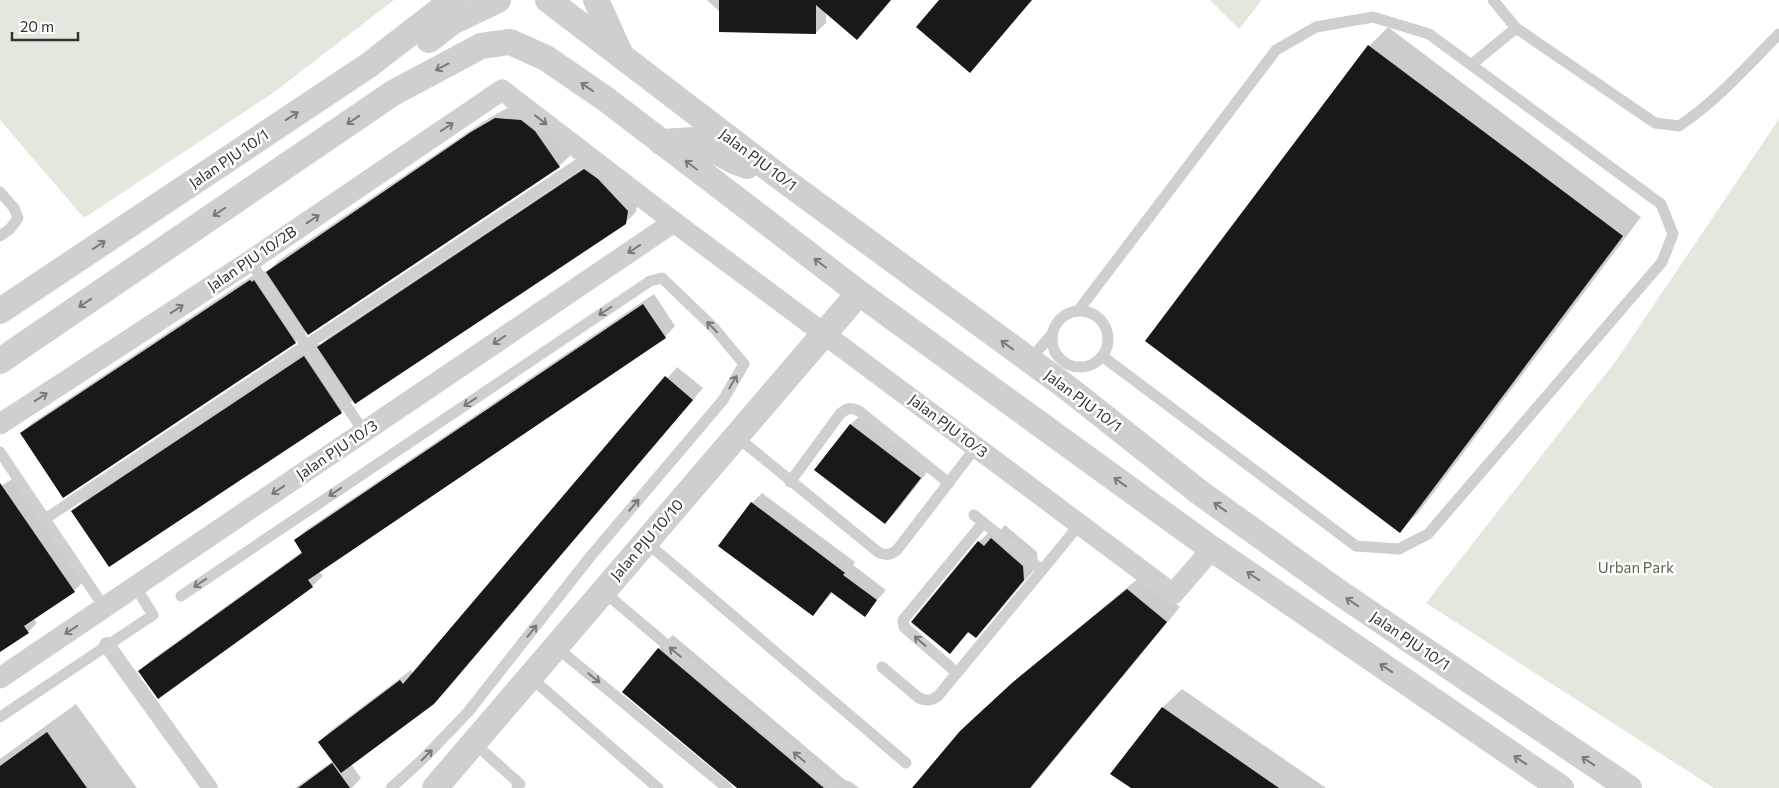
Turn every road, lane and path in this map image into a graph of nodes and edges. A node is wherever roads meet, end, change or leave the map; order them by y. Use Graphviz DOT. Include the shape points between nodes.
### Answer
graph roads {
  1 [pos="453,0"];
  2 [pos="498,0"];
  3 [pos="548,0"];
  4 [pos="596,0"];
  5 [pos="1493,0"];
  6 [pos="1516,28"];
  7 [pos="1779,34"];
  8 [pos="621,56"];
  9 [pos="369,65"];
  10 [pos="1471,65"];
  11 [pos="502,90"];
  12 [pos="661,142"];
  13 [pos="589,157"];
  14 [pos="781,178"];
  15 [pos="0,192"];
  16 [pos="674,222"];
  17 [pos="0,236"];
  18 [pos="250,262"];
  19 [pos="859,293"];
  20 [pos="1078,310"];
  21 [pos="0,311"];
  22 [pos="824,333"];
  23 [pos="1052,334"];
  24 [pos="306,345"];
  25 [pos="1102,356"];
  26 [pos="0,361"];
  27 [pos="1029,361"];
  28 [pos="1087,366"];
  29 [pos="1069,389"];
  30 [pos="0,424"];
  31 [pos="364,432"];
  32 [pos="736,436"];
  33 [pos="976,447"];
  34 [pos="0,452"];
  35 [pos="790,482"];
  36 [pos="949,483"];
  37 [pos="974,515"];
  38 [pos="45,518"];
  39 [pos="983,523"];
  40 [pos="1080,524"];
  41 [pos="646,542"];
  42 [pos="1212,549"];
  43 [pos="1042,570"];
  44 [pos="135,586"];
  45 [pos="604,591"];
  46 [pos="181,596"];
  47 [pos="104,608"];
  48 [pos="107,644"];
  49 [pos="556,647"];
  50 [pos="882,667"];
  51 [pos="957,674"];
  52 [pos="530,677"];
  53 [pos="0,678"];
  54 [pos="0,717"];
  55 [pos="474,743"];
  56 [pos="906,763"];
  57 [pos="520,787"];
  58 [pos="1626,787"];
  59 [pos="210,788"];
  60 [pos="391,788"];
  61 [pos="436,788"];
  62 [pos="658,788"];
  63 [pos="727,788"];
  64 [pos="836,788"];
  65 [pos="1561,788"];
  1 -- 9 [label="street, Jalan PJU 10/1"];
  2 -- 9 [label="street" via="452,22 417,49"];
  3 -- 8 [label="street, Jalan PJU 10/1"];
  4 -- 8 [label="street"];
  5 -- 6 [label="lane"];
  6 -- 7 [label="lane" via="1655,123 1679,126 1713,100"];
  6 -- 10 [label="lane"];
  8 -- 14 [label="street, Jalan PJU 10/1"];
  21 -- 9 [label="street, Jalan PJU 10/1, one-way"];
  10 -- 20 [label="lane" via="1429,34 1373,17 1316,27 1276,50"];
  10 -- 25 [label="lane" via="1661,204 1673,234 1662,262 1428,534 1399,549 1356,546"];
  11 -- 13 [label="street, Jalan PJU 10/3, one-way"];
  18 -- 11 [label="street, Jalan PJU 10/2B, one-way"];
  12 -- 14 [label="street" via="695,140 736,162"];
  19 -- 12 [label="street, one-way"];
  12 -- 26 [label="street, one-way" via="546,58 510,42 481,46 393,93"];
  13 -- 16 [label="street, Jalan PJU 10/3"];
  13 -- 24 [label="lane"];
  27 -- 14 [label="street, Jalan PJU 10/1, one-way"];
  15 -- 17 [label="lane" via="18,218"];
  16 -- 22 [label="street, Jalan PJU 10/3"];
  16 -- 31 [label="street, Jalan PJU 10/3, one-way"];
  18 -- 24 [label="lane"];
  30 -- 18 [label="street, Jalan PJU 10/2B, one-way"];
  19 -- 22 [label="street, Jalan PJU 10/10"];
  42 -- 19 [label="street, one-way"];
  20 -- 23 [label="lane" via="1061,318"];
  20 -- 25 [label="lane" via="1096,315 1107,330 1108,339"];
  22 -- 32 [label="street, Jalan PJU 10/10"];
  22 -- 33 [label="street, Jalan PJU 10/3"];
  23 -- 27 [label="lane"];
  23 -- 28 [label="lane" via="1052,343 1060,360 1068,365"];
  24 -- 31 [label="lane"];
  24 -- 38 [label="lane"];
  25 -- 28 [label="lane"];
  27 -- 29 [label="street, Jalan PJU 10/1"];
  28 -- 29 [label="lane"];
  58 -- 29 [label="street, Jalan PJU 10/1, one-way" via="1340,594 1199,492"];
  31 -- 44 [label="street, Jalan PJU 10/3, one-way"];
  32 -- 35 [label="lane"];
  32 -- 41 [label="street, Jalan PJU 10/10"];
  33 -- 36 [label="lane"];
  33 -- 40 [label="street, Jalan PJU 10/3"];
  34 -- 38 [label="lane"];
  35 -- 36 [label="lane" via="884,555 897,550"];
  35 -- 36 [label="lane" via="840,414 853,408"];
  37 -- 39 [label="lane"];
  38 -- 47 [label="lane"];
  39 -- 43 [label="lane"];
  51 -- 39 [label="lane, one-way" via="904,627 903,620"];
  40 -- 42 [label="street, Jalan PJU 10/3" via="1173,594"];
  40 -- 43 [label="lane"];
  41 -- 45 [label="street, Jalan PJU 10/10"];
  41 -- 56 [label="lane"];
  65 -- 42 [label="street, one-way"];
  43 -- 51 [label="lane"];
  44 -- 47 [label="street, Jalan PJU 10/3"];
  44 -- 48 [label="lane" via="153,615"];
  45 -- 49 [label="street, Jalan PJU 10/10"];
  64 -- 45 [label="lane, one-way"];
  60 -- 46 [label="lane, one-way" via="468,712 590,557 723,400 744,364 714,328 662,278 650,281"];
  47 -- 53 [label="street, Jalan PJU 10/3, one-way"];
  48 -- 54 [label="lane"];
  48 -- 59 [label="street"];
  49 -- 52 [label="street, Jalan PJU 10/10"];
  49 -- 63 [label="lane, one-way"];
  50 -- 51 [label="lane" via="926,701 938,696"];
  52 -- 55 [label="street, Jalan PJU 10/10"];
  52 -- 62 [label="lane"];
  55 -- 57 [label="lane"];
  55 -- 61 [label="street, Jalan PJU 10/10"];
}
